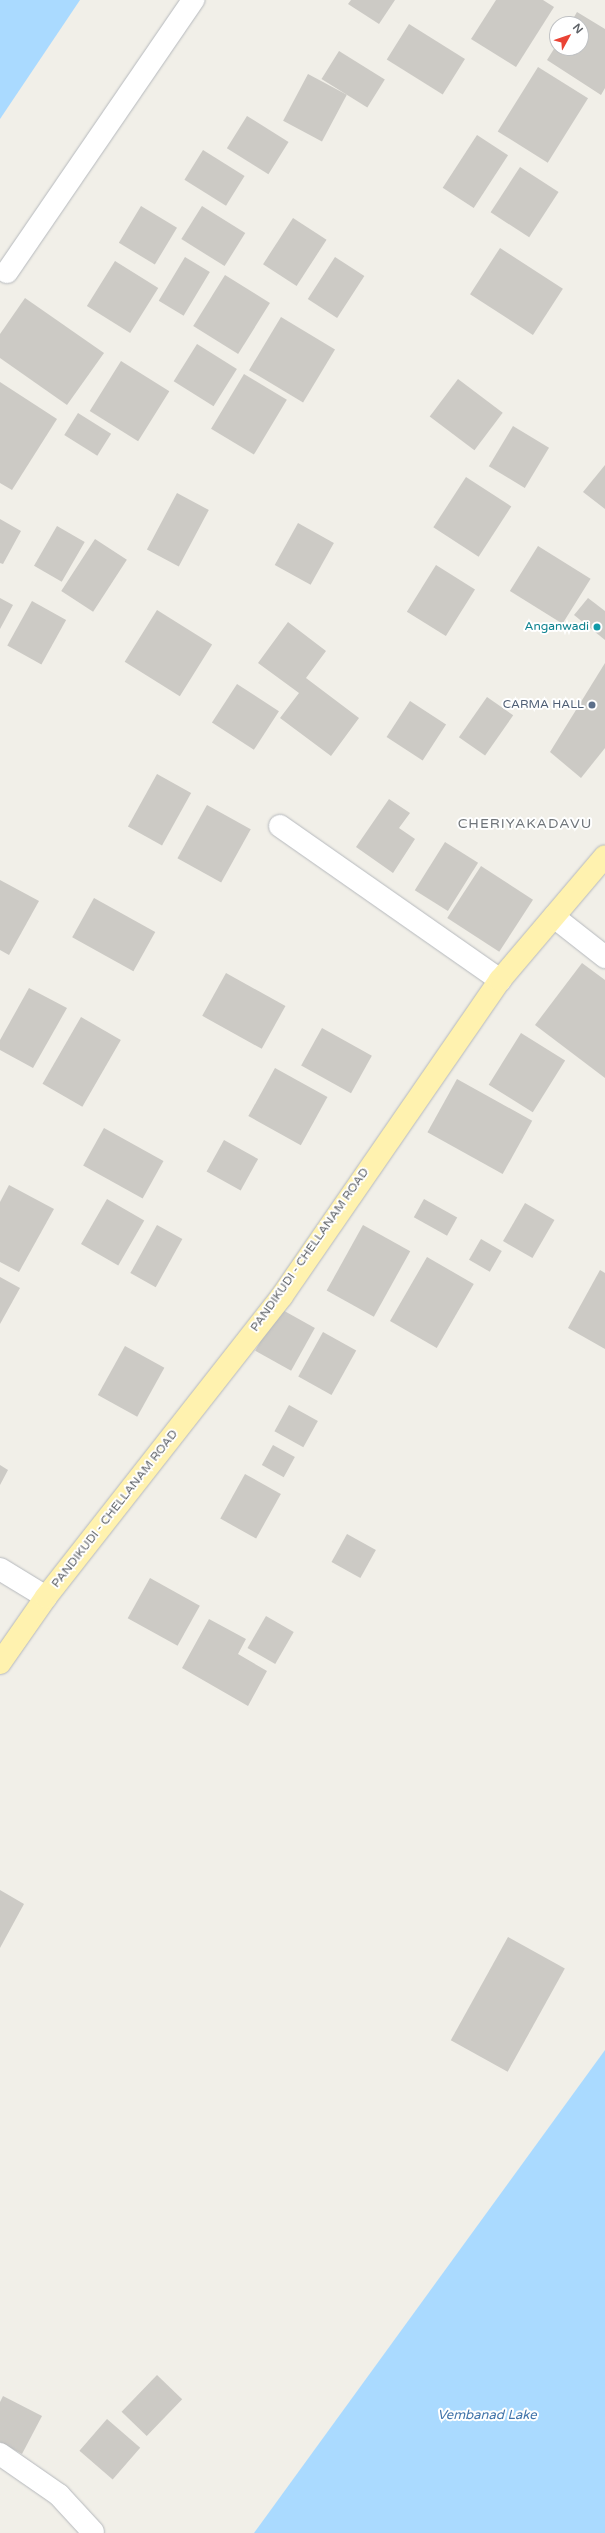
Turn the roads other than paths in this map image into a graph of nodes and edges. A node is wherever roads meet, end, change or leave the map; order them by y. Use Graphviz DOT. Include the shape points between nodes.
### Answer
graph roads {
  1 [pos="194,0"];
  2 [pos="7,272"];
  3 [pos="280,826"];
  4 [pos="605,856"];
  5 [pos="554,916"];
  6 [pos="605,957"];
  7 [pos="500,980"];
  8 [pos="0,1569"];
  9 [pos="46,1597"];
  10 [pos="0,1663"];
  11 [pos="0,2454"];
  12 [pos="94,2532"];
  1 -- 2 [label="street"];
  3 -- 7 [label="street"];
  4 -- 5 [label="main road, PANDIKUDI - CHELLANAM ROAD"];
  5 -- 6 [label="street"];
  5 -- 7 [label="main road, PANDIKUDI - CHELLANAM ROAD"];
  7 -- 9 [label="main road, PANDIKUDI - CHELLANAM ROAD" via="282,1296"];
  8 -- 9 [label="street"];
  9 -- 10 [label="main road, PANDIKUDI - CHELLANAM ROAD"];
  11 -- 12 [label="street" via="59,2495"];
}
